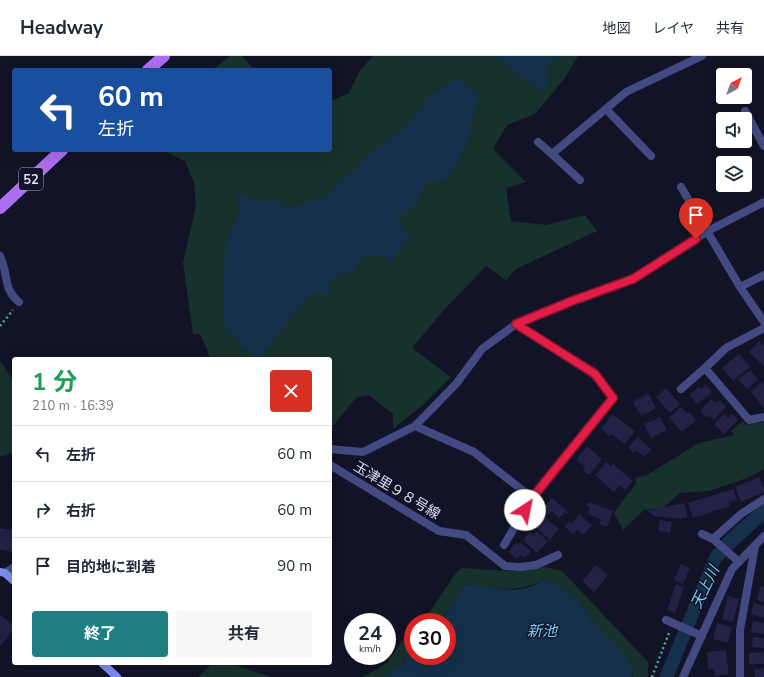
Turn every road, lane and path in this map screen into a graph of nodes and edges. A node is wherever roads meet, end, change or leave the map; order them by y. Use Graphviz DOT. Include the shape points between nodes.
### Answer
graph roads {
  1 [pos="164,56"];
  2 [pos="700,56"];
  3 [pos="150,68"];
  4 [pos="606,109"];
  5 [pos="745,111"];
  6 [pos="538,142"];
  7 [pos="764,146"];
  8 [pos="60,152"];
  9 [pos="552,154"];
  10 [pos="651,156"];
  11 [pos="580,180"];
  12 [pos="681,187"];
  13 [pos="764,202"];
  14 [pos="0,208"];
  15 [pos="708,231"];
  16 [pos="0,256"];
  17 [pos="764,275"];
  18 [pos="740,287"];
  19 [pos="19,302"];
  20 [pos="764,322"];
  21 [pos="516,324"];
  22 [pos="0,326"];
  23 [pos="764,328"];
  24 [pos="705,368"];
  25 [pos="681,389"];
  26 [pos="764,417"];
  27 [pos="415,426"];
  28 [pos="332,449"];
  29 [pos="332,466"];
  30 [pos="532,498"];
  31 [pos="764,499"];
  32 [pos="702,534"];
  33 [pos="764,536"];
  34 [pos="713,539"];
  35 [pos="504,544"];
  36 [pos="755,546"];
  37 [pos="558,555"];
  38 [pos="739,562"];
  39 [pos="12,568"];
  40 [pos="2,572"];
  41 [pos="12,580"];
  42 [pos="670,621"];
  43 [pos="702,636"];
  44 [pos="104,665"];
  45 [pos="117,677"];
  46 [pos="652,677"];
  47 [pos="683,677"];
  48 [pos="740,677"];
  1 -- 3 [label="main road"];
  2 -- 4 [label="street" via="626,92"];
  4 -- 9 [label="street"];
  4 -- 10 [label="street"];
  5 -- 7 [label="street"];
  6 -- 9 [label="street"];
  8 -- 14 [label="main road, 52"];
  9 -- 11 [label="street"];
  12 -- 15 [label="street"];
  13 -- 15 [label="street"];
  15 -- 18 [label="street"];
  15 -- 21 [label="street" via="633,279"];
  16 -- 19 [label="street" via="4,262 11,295"];
  17 -- 18 [label="street"];
  18 -- 20 [label="street"];
  19 -- 22 [label="path"];
  21 -- 27 [label="street" via="482,349 456,384"];
  21 -- 30 [label="street" via="595,374 613,398"];
  23 -- 24 [label="street" via="726,348"];
  24 -- 25 [label="street"];
  24 -- 26 [label="street" via="749,420"];
  27 -- 28 [label="street" via="363,452"];
  27 -- 30 [label="street" via="474,452"];
  29 -- 37 [label="street, 玉津里９８号線" via="439,531 466,535 506,566 536,565"];
  30 -- 35 [label="street"];
  31 -- 34 [label="street" via="741,514"];
  32 -- 34 [label="street"];
  33 -- 36 [label="street"];
  34 -- 38 [label="street"];
  36 -- 38 [label="street"];
  36 -- 48 [label="street" via="740,630"];
  38 -- 43 [label="street" via="732,569"];
  39 -- 40 [label="street"];
  40 -- 41 [label="street"];
  42 -- 43 [label="street"];
  42 -- 46 [label="path"];
  43 -- 47 [label="street"];
  44 -- 45 [label="street"];
}
